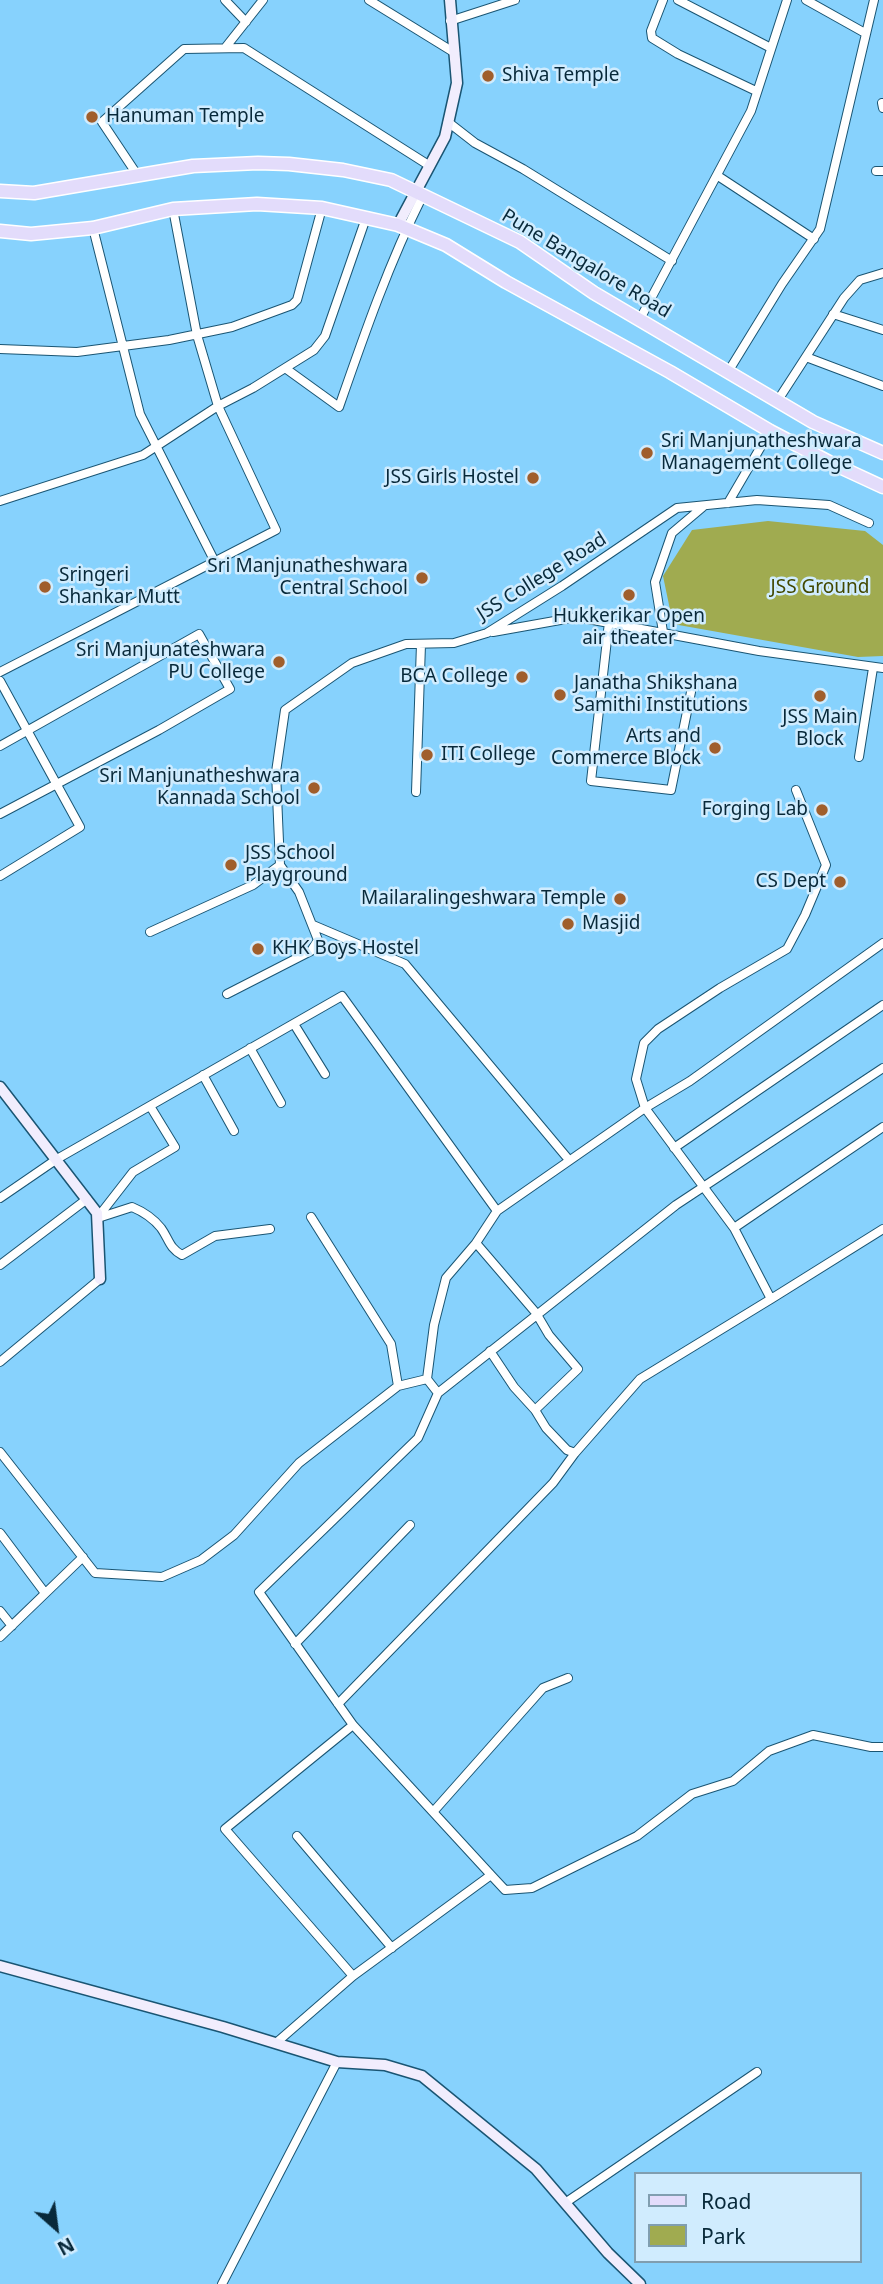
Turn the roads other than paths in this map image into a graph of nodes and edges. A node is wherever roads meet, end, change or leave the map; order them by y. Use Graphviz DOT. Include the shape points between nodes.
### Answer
graph roads {
  1 [pos="225,0"];
  2 [pos="263,0"];
  3 [pos="369,0"];
  4 [pos="450,0"];
  5 [pos="515,0"];
  6 [pos="663,0"];
  7 [pos="678,0"];
  8 [pos="787,0"];
  9 [pos="806,0"];
  10 [pos="874,0"];
  11 [pos="450,21"];
  12 [pos="246,22"];
  13 [pos="865,33"];
  14 [pos="225,48"];
  15 [pos="771,48"];
  16 [pos="455,53"];
  17 [pos="756,91"];
  18 [pos="882,103"];
  19 [pos="883,108"];
  20 [pos="448,122"];
  21 [pos="430,166"];
  22 [pos="138,176"];
  23 [pos="718,176"];
  24 [pos="0,191"];
  25 [pos="420,194"];
  26 [pos="322,208"];
  27 [pos="173,209"];
  28 [pos="366,218"];
  29 [pos="402,227"];
  30 [pos="93,228"];
  31 [pos="0,231"];
  32 [pos="814,239"];
  33 [pos="672,261"];
  34 [pos="883,273"];
  35 [pos="833,314"];
  36 [pos="640,319"];
  37 [pos="883,330"];
  38 [pos="197,335"];
  39 [pos="122,346"];
  40 [pos="0,349"];
  41 [pos="806,358"];
  42 [pos="285,368"];
  43 [pos="728,372"];
  44 [pos="883,386"];
  45 [pos="778,400"];
  46 [pos="218,406"];
  47 [pos="770,431"];
  48 [pos="158,446"];
  49 [pos="883,453"];
  50 [pos="883,487"];
  51 [pos="0,501"];
  52 [pos="727,503"];
  53 [pos="705,505"];
  54 [pos="869,523"];
  55 [pos="215,562"];
  56 [pos="609,622"];
  57 [pos="663,632"];
  58 [pos="487,633"];
  59 [pos="421,644"];
  60 [pos="873,668"];
  61 [pos="883,668"];
  62 [pos="0,672"];
  63 [pos="0,681"];
  64 [pos="691,692"];
  65 [pos="27,732"];
  66 [pos="0,747"];
  67 [pos="859,757"];
  68 [pos="58,784"];
  69 [pos="796,790"];
  70 [pos="416,792"];
  71 [pos="0,814"];
  72 [pos="280,865"];
  73 [pos="0,876"];
  74 [pos="313,925"];
  75 [pos="150,932"];
  76 [pos="883,943"];
  77 [pos="227,994"];
  78 [pos="883,1005"];
  79 [pos="294,1024"];
  80 [pos="250,1048"];
  81 [pos="883,1068"];
  82 [pos="325,1074"];
  83 [pos="203,1075"];
  84 [pos="0,1087"];
  85 [pos="281,1103"];
  86 [pos="150,1106"];
  87 [pos="646,1108"];
  88 [pos="883,1127"];
  89 [pos="234,1131"];
  90 [pos="674,1148"];
  91 [pos="57,1159"];
  92 [pos="569,1160"];
  93 [pos="702,1188"];
  94 [pos="0,1198"];
  95 [pos="87,1199"];
  96 [pos="498,1211"];
  97 [pos="311,1217"];
  98 [pos="97,1218"];
  99 [pos="733,1228"];
  100 [pos="883,1228"];
  101 [pos="270,1229"];
  102 [pos="476,1243"];
  103 [pos="0,1265"];
  104 [pos="100,1279"];
  105 [pos="771,1299"];
  106 [pos="536,1313"];
  107 [pos="490,1351"];
  108 [pos="0,1362"];
  109 [pos="426,1379"];
  110 [pos="398,1386"];
  111 [pos="438,1393"];
  112 [pos="535,1409"];
  113 [pos="0,1452"];
  114 [pos="575,1453"];
  115 [pos="410,1525"];
  116 [pos="0,1534"];
  117 [pos="83,1557"];
  118 [pos="45,1593"];
  119 [pos="0,1611"];
  120 [pos="12,1626"];
  121 [pos="0,1637"];
  122 [pos="295,1643"];
  123 [pos="568,1678"];
  124 [pos="338,1704"];
  125 [pos="353,1725"];
  126 [pos="883,1747"];
  127 [pos="433,1812"];
  128 [pos="297,1836"];
  129 [pos="491,1875"];
  130 [pos="392,1948"];
  131 [pos="0,1966"];
  132 [pos="353,1976"];
  133 [pos="276,2043"];
  134 [pos="337,2062"];
  135 [pos="757,2071"];
  136 [pos="565,2203"];
  137 [pos="222,2284"];
  138 [pos="640,2284"];
  1 -- 12 [label="street"];
  2 -- 12 [label="street"];
  3 -- 16 [label="street"];
  4 -- 11 [label="street"];
  5 -- 11 [label="street"];
  6 -- 17 [label="street" via="652,38"];
  7 -- 15 [label="street"];
  8 -- 15 [label="street"];
  9 -- 13 [label="street"];
  10 -- 13 [label="street"];
  11 -- 16 [label="street"];
  12 -- 14 [label="street"];
  13 -- 32 [label="street"];
  14 -- 21 [label="street" via="244,48"];
  14 -- 22 [label="street" via="184,49 102,122"];
  15 -- 17 [label="street"];
  16 -- 20 [label="street" via="457,83"];
  17 -- 23 [label="street" via="751,111"];
  18 -- 19 [label="street"];
  20 -- 21 [label="street"];
  20 -- 33 [label="street" via="475,143"];
  21 -- 25 [label="street"];
  22 -- 24 [label="main road, Pune Bangalore Road" via="34,193"];
  22 -- 25 [label="main road, Pune Bangalore Road" via="193,166 289,163 391,180"];
  23 -- 32 [label="street"];
  23 -- 33 [label="street"];
  25 -- 29 [label="street"];
  25 -- 36 [label="main road, Pune Bangalore Road" via="520,242"];
  26 -- 27 [label="main road" via="257,204"];
  26 -- 28 [label="main road"];
  26 -- 38 [label="street" via="297,300 257,320"];
  27 -- 30 [label="main road"];
  27 -- 38 [label="street"];
  28 -- 29 [label="main road"];
  28 -- 42 [label="street" via="325,336 314,350"];
  29 -- 42 [label="street" via="339,407"];
  29 -- 47 [label="main road" via="446,245"];
  30 -- 31 [label="main road" via="31,234"];
  30 -- 39 [label="street"];
  32 -- 43 [label="street"];
  33 -- 36 [label="street"];
  34 -- 35 [label="street" via="860,281"];
  35 -- 37 [label="street"];
  35 -- 41 [label="street"];
  36 -- 43 [label="main road, Pune Bangalore Road"];
  38 -- 39 [label="street"];
  38 -- 46 [label="street"];
  39 -- 40 [label="street" via="77,352"];
  39 -- 48 [label="street" via="140,414"];
  41 -- 44 [label="street"];
  41 -- 45 [label="street"];
  42 -- 46 [label="street"];
  43 -- 45 [label="main road, Pune Bangalore Road"];
  45 -- 49 [label="main road, Pune Bangalore Road" via="813,422"];
  46 -- 48 [label="street"];
  46 -- 55 [label="street" via="276,530"];
  47 -- 50 [label="main road"];
  47 -- 52 [label="street"];
  48 -- 51 [label="street" via="144,455"];
  48 -- 55 [label="street"];
  52 -- 53 [label="street, JSS College Road"];
  52 -- 54 [label="street, JSS College Road" via="757,500 829,505"];
  53 -- 57 [label="street" via="672,533 655,582"];
  53 -- 58 [label="street, JSS College Road" via="677,508"];
  55 -- 62 [label="street"];
  56 -- 57 [label="street"];
  56 -- 58 [label="street" via="577,617"];
  56 -- 64 [label="street" via="591,781 671,790"];
  57 -- 60 [label="street"];
  58 -- 59 [label="street, JSS College Road" via="454,643"];
  59 -- 70 [label="street"];
  59 -- 72 [label="street, JSS College Road" via="406,644 352,663 285,710 276,772"];
  60 -- 61 [label="street"];
  60 -- 67 [label="street"];
  63 -- 65 [label="street"];
  65 -- 66 [label="street"];
  65 -- 68 [label="street"];
  65 -- 68 [label="street" via="200,634 230,689"];
  68 -- 71 [label="street"];
  68 -- 73 [label="street" via="80,827"];
  69 -- 87 [label="street" via="826,865 804,915 787,949 679,1015 644,1043 636,1079"];
  72 -- 74 [label="street" via="299,892"];
  72 -- 75 [label="street" via="253,886"];
  74 -- 77 [label="street" via="318,940 311,951"];
  74 -- 92 [label="street" via="405,964"];
  76 -- 87 [label="street" via="690,1082"];
  78 -- 90 [label="street"];
  79 -- 80 [label="street"];
  79 -- 82 [label="street"];
  79 -- 96 [label="street" via="342,996"];
  80 -- 83 [label="street"];
  80 -- 85 [label="street"];
  81 -- 93 [label="street"];
  83 -- 86 [label="street"];
  83 -- 89 [label="street"];
  84 -- 91 [label="street"];
  86 -- 91 [label="street"];
  86 -- 98 [label="street" via="176,1147 133,1172"];
  87 -- 90 [label="street"];
  87 -- 92 [label="street"];
  88 -- 99 [label="street"];
  90 -- 93 [label="street"];
  91 -- 94 [label="street"];
  91 -- 95 [label="street"];
  92 -- 96 [label="street"];
  93 -- 99 [label="street"];
  93 -- 106 [label="street"];
  95 -- 98 [label="street"];
  95 -- 103 [label="street"];
  96 -- 102 [label="street"];
  97 -- 110 [label="street" via="391,1344"];
  98 -- 101 [label="street" via="132,1207 145,1212 162,1229 173,1250 182,1255 215,1236"];
  98 -- 104 [label="street"];
  99 -- 105 [label="street"];
  100 -- 105 [label="street"];
  102 -- 106 [label="street"];
  102 -- 109 [label="street" via="446,1278"];
  104 -- 108 [label="street"];
  105 -- 114 [label="street" via="640,1379"];
  106 -- 107 [label="street"];
  106 -- 112 [label="street" via="578,1369"];
  107 -- 111 [label="street"];
  107 -- 112 [label="street"];
  109 -- 110 [label="street"];
  109 -- 111 [label="street"];
  110 -- 117 [label="street" via="299,1463 234,1535 201,1560 162,1577 95,1573"];
  111 -- 122 [label="street" via="418,1438 259,1592"];
  112 -- 114 [label="street" via="545,1428"];
  113 -- 117 [label="street"];
  114 -- 124 [label="street" via="553,1483"];
  115 -- 122 [label="street"];
  116 -- 118 [label="street"];
  117 -- 118 [label="street"];
  118 -- 120 [label="street"];
  119 -- 120 [label="street"];
  120 -- 121 [label="street"];
  122 -- 124 [label="street"];
  123 -- 127 [label="street" via="543,1688"];
  124 -- 125 [label="street"];
  125 -- 127 [label="street"];
  125 -- 132 [label="street" via="225,1829"];
  126 -- 129 [label="street" via="813,1735 769,1751 733,1781 691,1794 638,1836 532,1888 505,1890"];
  127 -- 129 [label="street"];
  128 -- 130 [label="street"];
  129 -- 130 [label="street"];
  130 -- 132 [label="street"];
  131 -- 133 [label="street"];
  132 -- 133 [label="street"];
  133 -- 134 [label="street"];
  134 -- 136 [label="street" via="385,2065 422,2076 536,2169"];
  134 -- 137 [label="street"];
  135 -- 136 [label="street"];
  136 -- 138 [label="street"];
}
